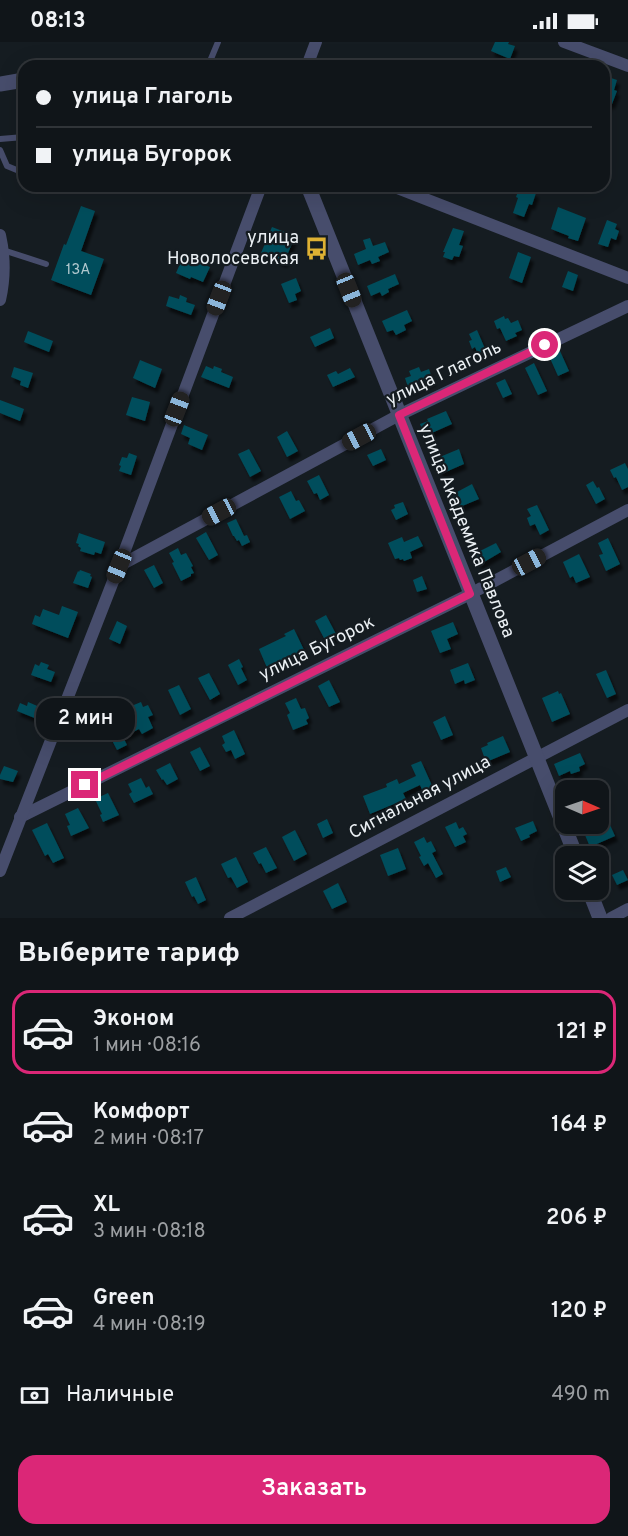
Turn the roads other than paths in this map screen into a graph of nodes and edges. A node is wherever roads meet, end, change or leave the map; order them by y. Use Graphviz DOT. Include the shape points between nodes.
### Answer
graph roads {
  1 [pos="218,42"];
  2 [pos="316,42"];
  3 [pos="564,42"];
  4 [pos="210,60"];
  5 [pos="309,60"];
  6 [pos="628,66"];
  7 [pos="18,81"];
  8 [pos="0,84"];
  9 [pos="18,138"];
  10 [pos="0,139"];
  11 [pos="0,150"];
  12 [pos="18,171"];
  13 [pos="259,192"];
  14 [pos="310,192"];
  15 [pos="407,192"];
  16 [pos="0,235"];
  17 [pos="3,250"];
  18 [pos="45,264"];
  19 [pos="628,278"];
  20 [pos="0,300"];
  21 [pos="628,306"];
  22 [pos="399,415"];
  23 [pos="628,510"];
  24 [pos="119,566"];
  25 [pos="470,594"];
  26 [pos="628,710"];
  27 [pos="536,757"];
  28 [pos="20,817"];
  29 [pos="572,846"];
  30 [pos="0,872"];
  31 [pos="593,900"];
  32 [pos="628,909"];
  33 [pos="230,918"];
  34 [pos="600,918"];
  35 [pos="611,918"];
  1 -- 4 [label="lane"];
  2 -- 5 [label="street"];
  3 -- 6 [label="street"];
  7 -- 8 [label="street"];
  9 -- 10 [label="lane"];
  11 -- 12 [label="lane" via="7,166"];
  13 -- 24 [label="street"];
  14 -- 22 [label="street, улица Академика Павлова"];
  15 -- 19 [label="street"];
  16 -- 17 [label="street"];
  17 -- 18 [label="lane"];
  17 -- 20 [label="street"];
  21 -- 22 [label="street, улица Глаголь"];
  22 -- 24 [label="street, улица Глаголь"];
  22 -- 25 [label="street, улица Академика Павлова"];
  23 -- 25 [label="street, улица Бугорок"];
  24 -- 28 [label="street"];
  25 -- 27 [label="street, улица Академика Павлова"];
  25 -- 28 [label="street, улица Бугорок"];
  26 -- 27 [label="street, Сигнальная улица"];
  27 -- 29 [label="street, улица Академика Павлова"];
  27 -- 33 [label="street, Сигнальная улица"];
  28 -- 30 [label="street"];
  31 -- 34 [label="street"];
  32 -- 35 [label="street"];
}
